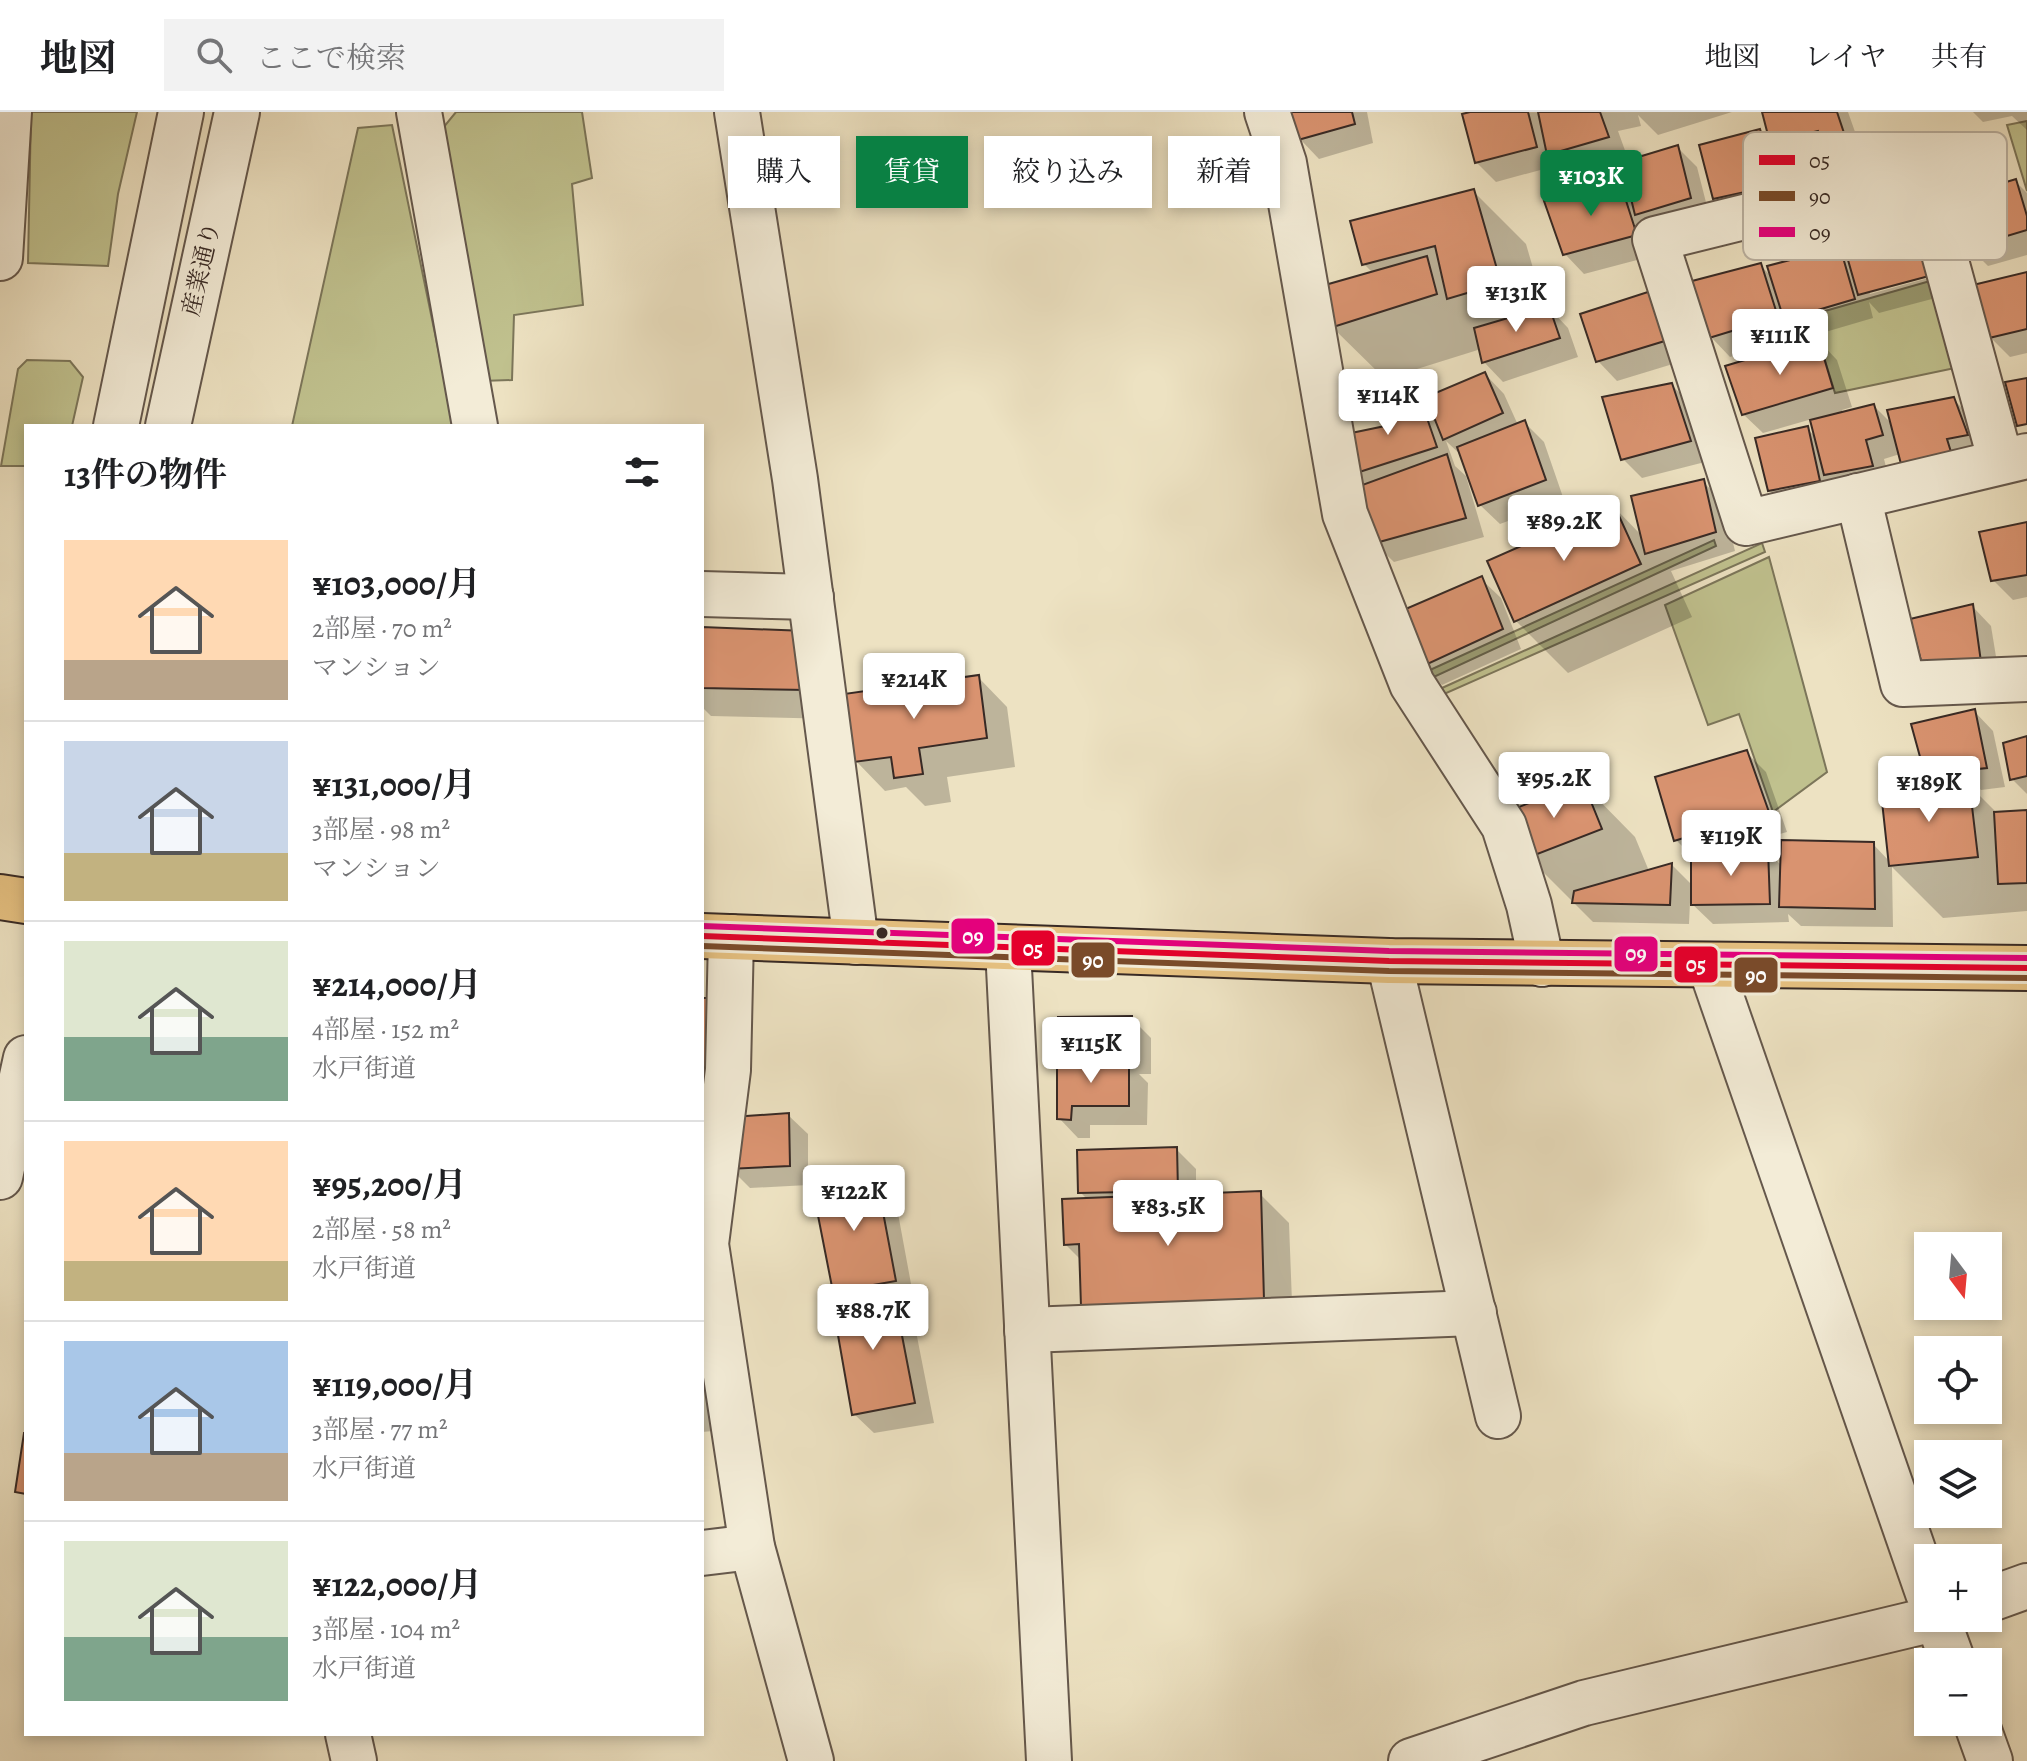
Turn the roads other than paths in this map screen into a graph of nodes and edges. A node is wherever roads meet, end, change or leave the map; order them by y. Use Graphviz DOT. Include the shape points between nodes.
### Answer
graph roads {
  1 [pos="9,112"];
  2 [pos="181,112"];
  3 [pos="237,112"];
  4 [pos="419,112"];
  5 [pos="737,112"];
  6 [pos="1267,112"];
  7 [pos="1743,217"];
  8 [pos="0,258"];
  9 [pos="1950,260"];
  10 [pos="116,424"];
  11 [pos="168,424"];
  12 [pos="475,424"];
  13 [pos="2014,459"];
  14 [pos="1858,496"];
  15 [pos="704,594"];
  16 [pos="811,597"];
  17 [pos="2027,679"];
  18 [pos="0,897"];
  19 [pos="24,903"];
  20 [pos="24,904"];
  21 [pos="0,908"];
  22 [pos="717,936"];
  23 [pos="856,942"];
  24 [pos="1008,948"];
  25 [pos="1389,961"];
  26 [pos="1542,964"];
  27 [pos="1710,965"];
  28 [pos="2027,968"];
  29 [pos="24,1067"];
  30 [pos="0,1177"];
  31 [pos="1474,1313"];
  32 [pos="1027,1330"];
  33 [pos="1498,1416"];
  34 [pos="752,1547"];
  35 [pos="704,1553"];
  36 [pos="1914,1553"];
  37 [pos="2027,1586"];
  38 [pos="2002,1595"];
  39 [pos="1914,1624"];
  40 [pos="348,1736"];
  41 [pos="1981,1736"];
  42 [pos="354,1761"];
  43 [pos="811,1761"];
  44 [pos="1049,1761"];
  45 [pos="1411,1761"];
  46 [pos="1990,1761"];
  1 -- 8 [label="street"];
  2 -- 10 [label="street"];
  3 -- 11 [label="street, 産業通り"];
  4 -- 12 [label="street"];
  5 -- 16 [label="street"];
  6 -- 26 [label="street" via="1284,163 1345,514 1412,684 1504,826"];
  7 -- 14 [label="street" via="1655,239 1746,523"];
  9 -- 13 [label="street"];
  13 -- 14 [label="street"];
  14 -- 17 [label="street" via="1903,684"];
  15 -- 16 [label="street"];
  16 -- 23 [label="street"];
  18 -- 19 [label="highway"];
  20 -- 21 [label="highway"];
  22 -- 23 [label="highway"];
  22 -- 34 [label="street" via="728,1070 706,1244"];
  23 -- 24 [label="highway"];
  24 -- 25 [label="highway"];
  24 -- 32 [label="street"];
  25 -- 26 [label="highway"];
  25 -- 31 [label="street"];
  26 -- 27 [label="highway"];
  27 -- 28 [label="highway"];
  27 -- 36 [label="street"];
  29 -- 30 [label="street"];
  31 -- 32 [label="street"];
  31 -- 33 [label="street"];
  32 -- 44 [label="street"];
  34 -- 35 [label="street"];
  34 -- 43 [label="street"];
  37 -- 38 [label="street"];
  39 -- 45 [label="street" via="1584,1703"];
  40 -- 42 [label="street"];
  41 -- 46 [label="street"];
}
